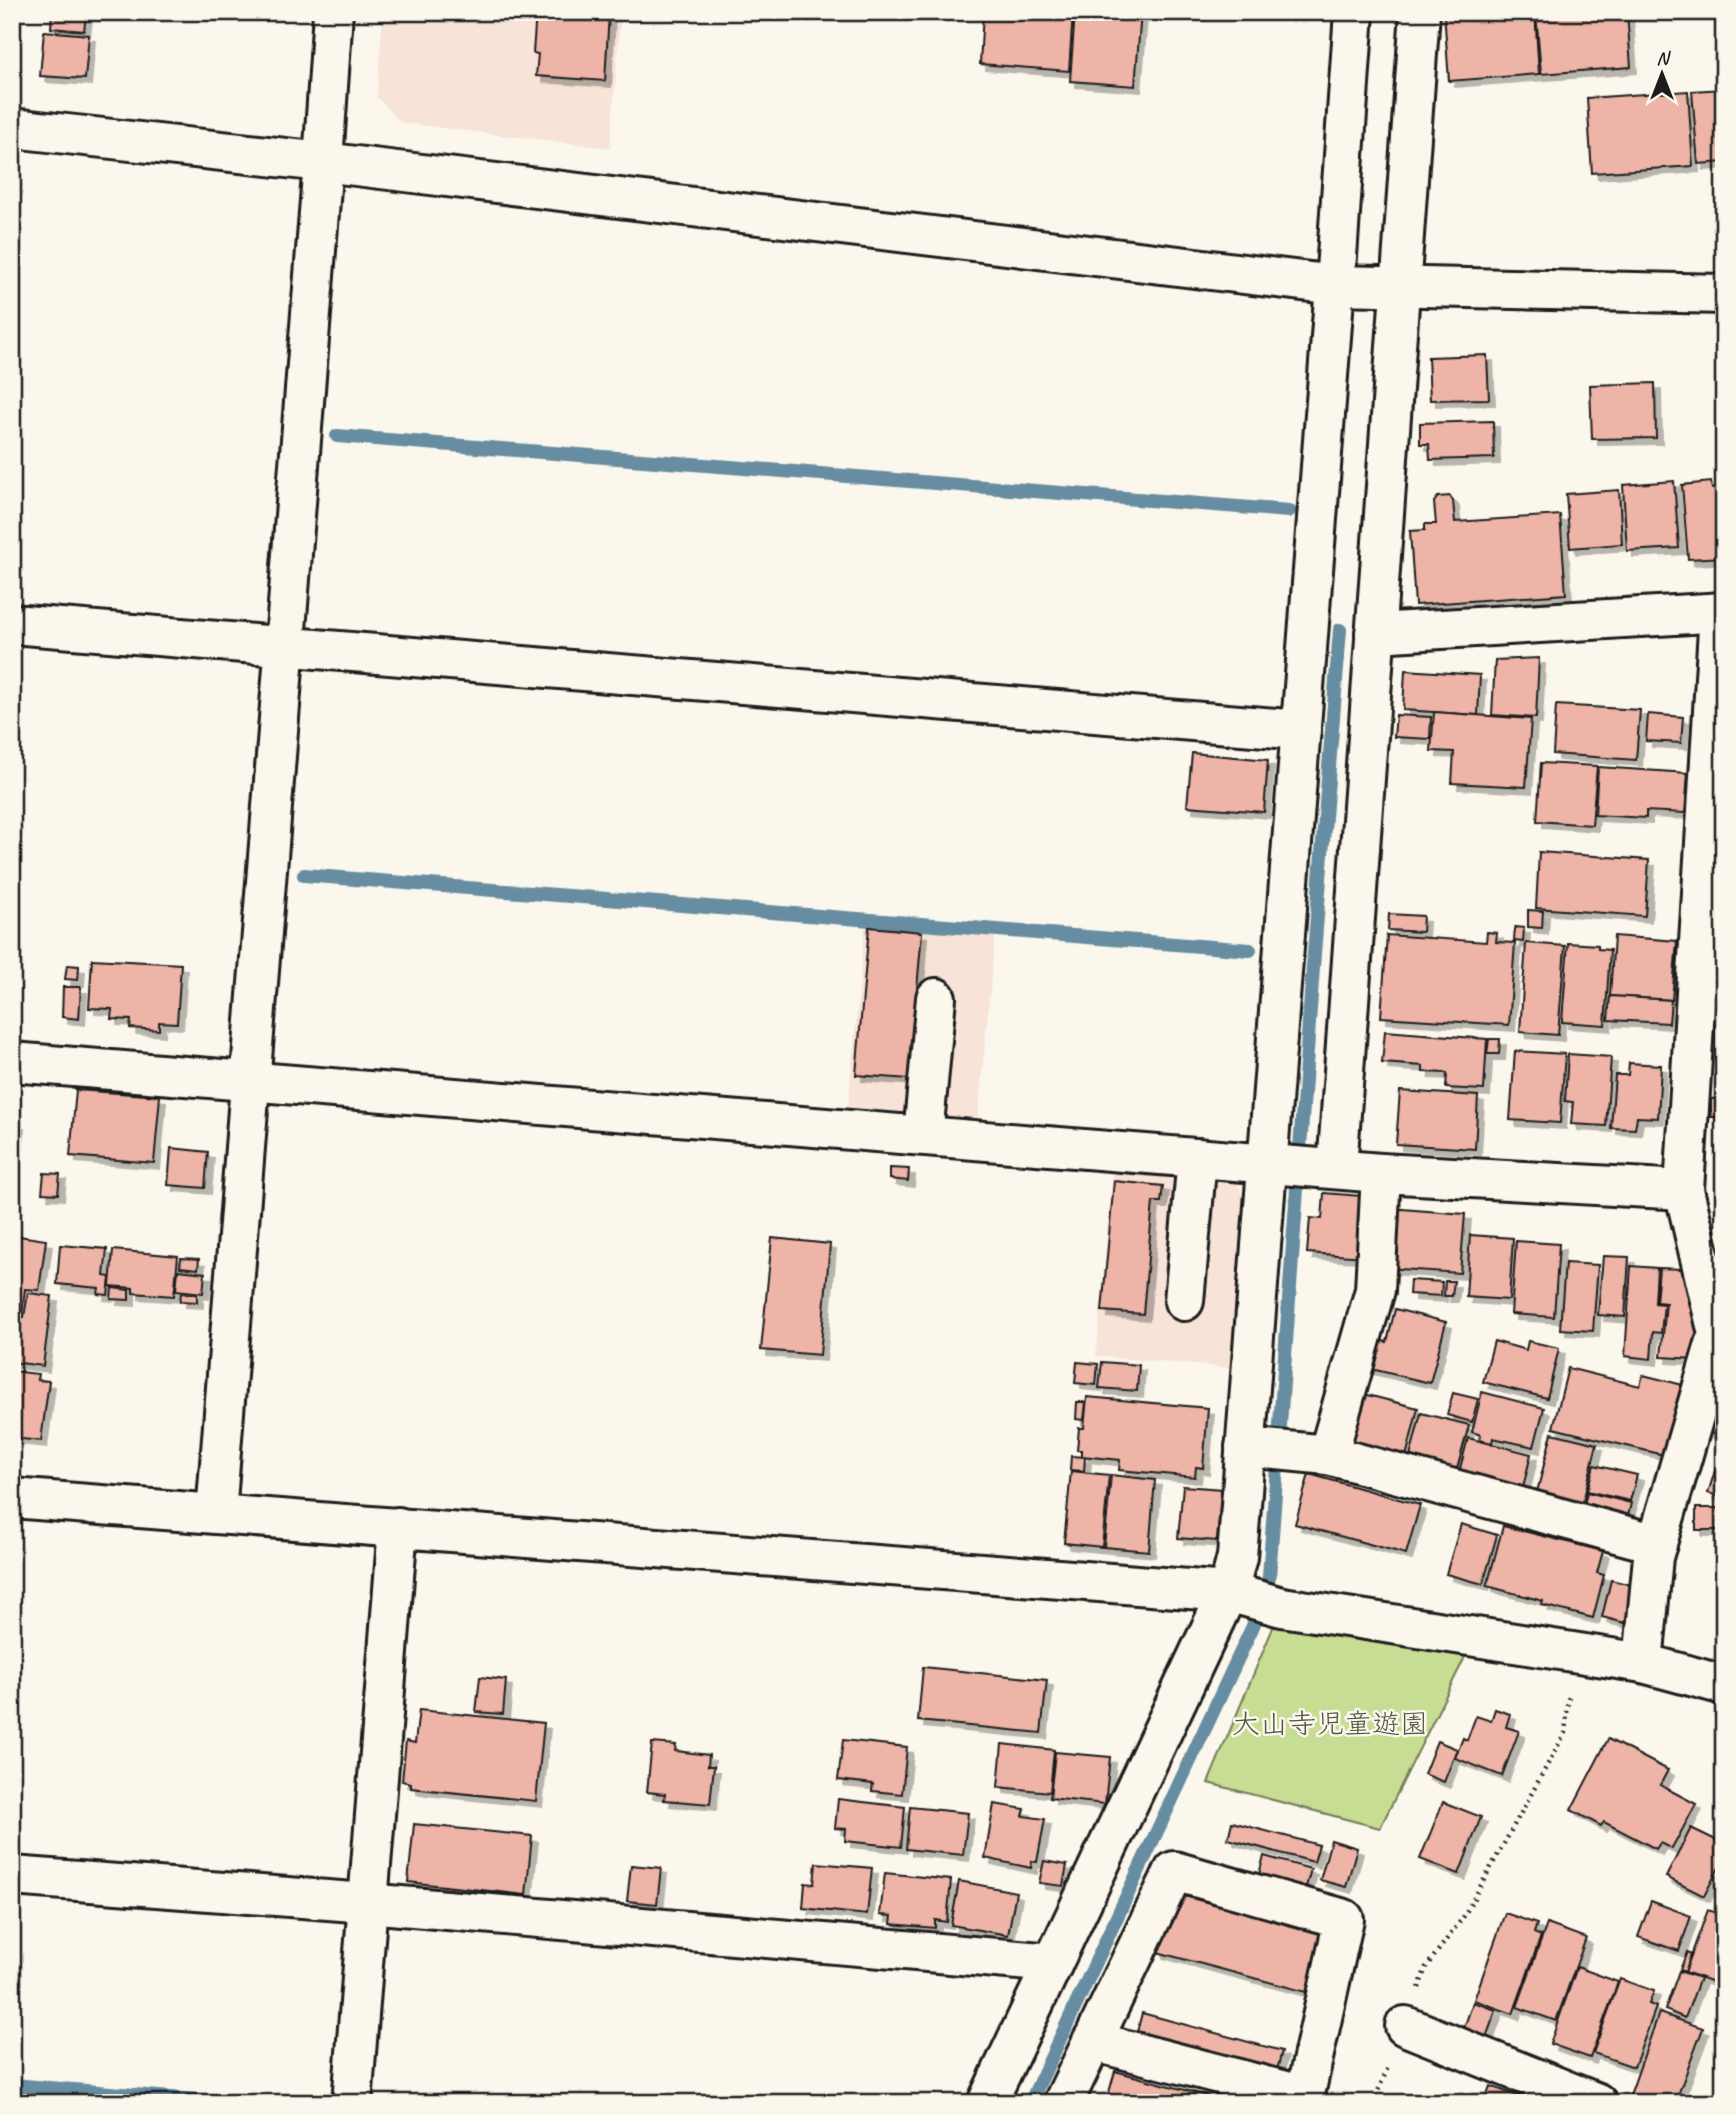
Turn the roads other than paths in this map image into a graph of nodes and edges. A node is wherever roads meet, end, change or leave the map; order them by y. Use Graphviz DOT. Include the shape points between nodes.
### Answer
graph roads {
  1 [pos="333,12"];
  2 [pos="1354,12"];
  3 [pos="1420,12"];
  4 [pos="12,128"];
  5 [pos="323,162"];
  6 [pos="1335,285"];
  7 [pos="1400,288"];
  8 [pos="1724,294"];
  9 [pos="1721,612"];
  10 [pos="12,624"];
  11 [pos="1375,633"];
  12 [pos="285,646"];
  13 [pos="1301,730"];
  14 [pos="1712,953"];
  15 [pos="936,998"];
  16 [pos="12,1062"];
  17 [pos="250,1081"];
  18 [pos="923,1135"];
  19 [pos="1197,1158"];
  20 [pos="1302,1166"];
  21 [pos="1381,1173"];
  22 [pos="1684,1190"];
  23 [pos="1184,1301"];
  24 [pos="1721,1335"];
  25 [pos="1283,1450"];
  26 [pos="12,1498"];
  27 [pos="216,1514"];
  28 [pos="398,1527"];
  29 [pos="1657,1544"];
  30 [pos="1237,1594"];
  31 [pos="1643,1663"];
  32 [pos="1724,1685"];
  33 [pos="12,1875"];
  34 [pos="367,1903"];
  35 [pos="1054,1963"];
  36 [pos="1405,2026"];
  37 [pos="1092,2041"];
  38 [pos="1304,2099"];
  39 [pos="352,2103"];
  40 [pos="987,2103"];
  41 [pos="1063,2103"];
  42 [pos="1597,2103"];
  1 -- 5 [label="street"];
  2 -- 6 [label="street"];
  3 -- 7 [label="street"];
  4 -- 5 [label="street"];
  5 -- 6 [label="street"];
  5 -- 12 [label="street"];
  6 -- 7 [label="street"];
  6 -- 13 [label="street"];
  7 -- 8 [label="street"];
  7 -- 11 [label="street"];
  9 -- 11 [label="street"];
  9 -- 14 [label="street"];
  10 -- 12 [label="street"];
  11 -- 20 [label="street"];
  12 -- 13 [label="street"];
  12 -- 17 [label="street"];
  13 -- 20 [label="street"];
  14 -- 22 [label="street"];
  15 -- 18 [label="street"];
  16 -- 17 [label="street"];
  17 -- 18 [label="street"];
  17 -- 27 [label="street"];
  18 -- 19 [label="street"];
  19 -- 20 [label="street"];
  19 -- 23 [label="street"];
  20 -- 21 [label="street"];
  20 -- 25 [label="street"];
  21 -- 22 [label="street"];
  21 -- 25 [label="street" via="1375,1290"];
  22 -- 24 [label="street"];
  24 -- 29 [label="street"];
  25 -- 29 [label="street"];
  25 -- 30 [label="street" via="1237,1557"];
  26 -- 27 [label="street"];
  27 -- 28 [label="street"];
  28 -- 30 [label="street"];
  28 -- 34 [label="street"];
  29 -- 31 [label="street"];
  30 -- 31 [label="street" via="1282,1608"];
  30 -- 35 [label="street"];
  31 -- 32 [label="street"];
  33 -- 34 [label="street"];
  34 -- 35 [label="street"];
  34 -- 39 [label="street"];
  35 -- 40 [label="street"];
  36 -- 42 [label="street"];
  37 -- 38 [label="street"];
  37 -- 38 [label="street" via="1174,1871 1344,1919"];
  37 -- 41 [label="street"];
}
